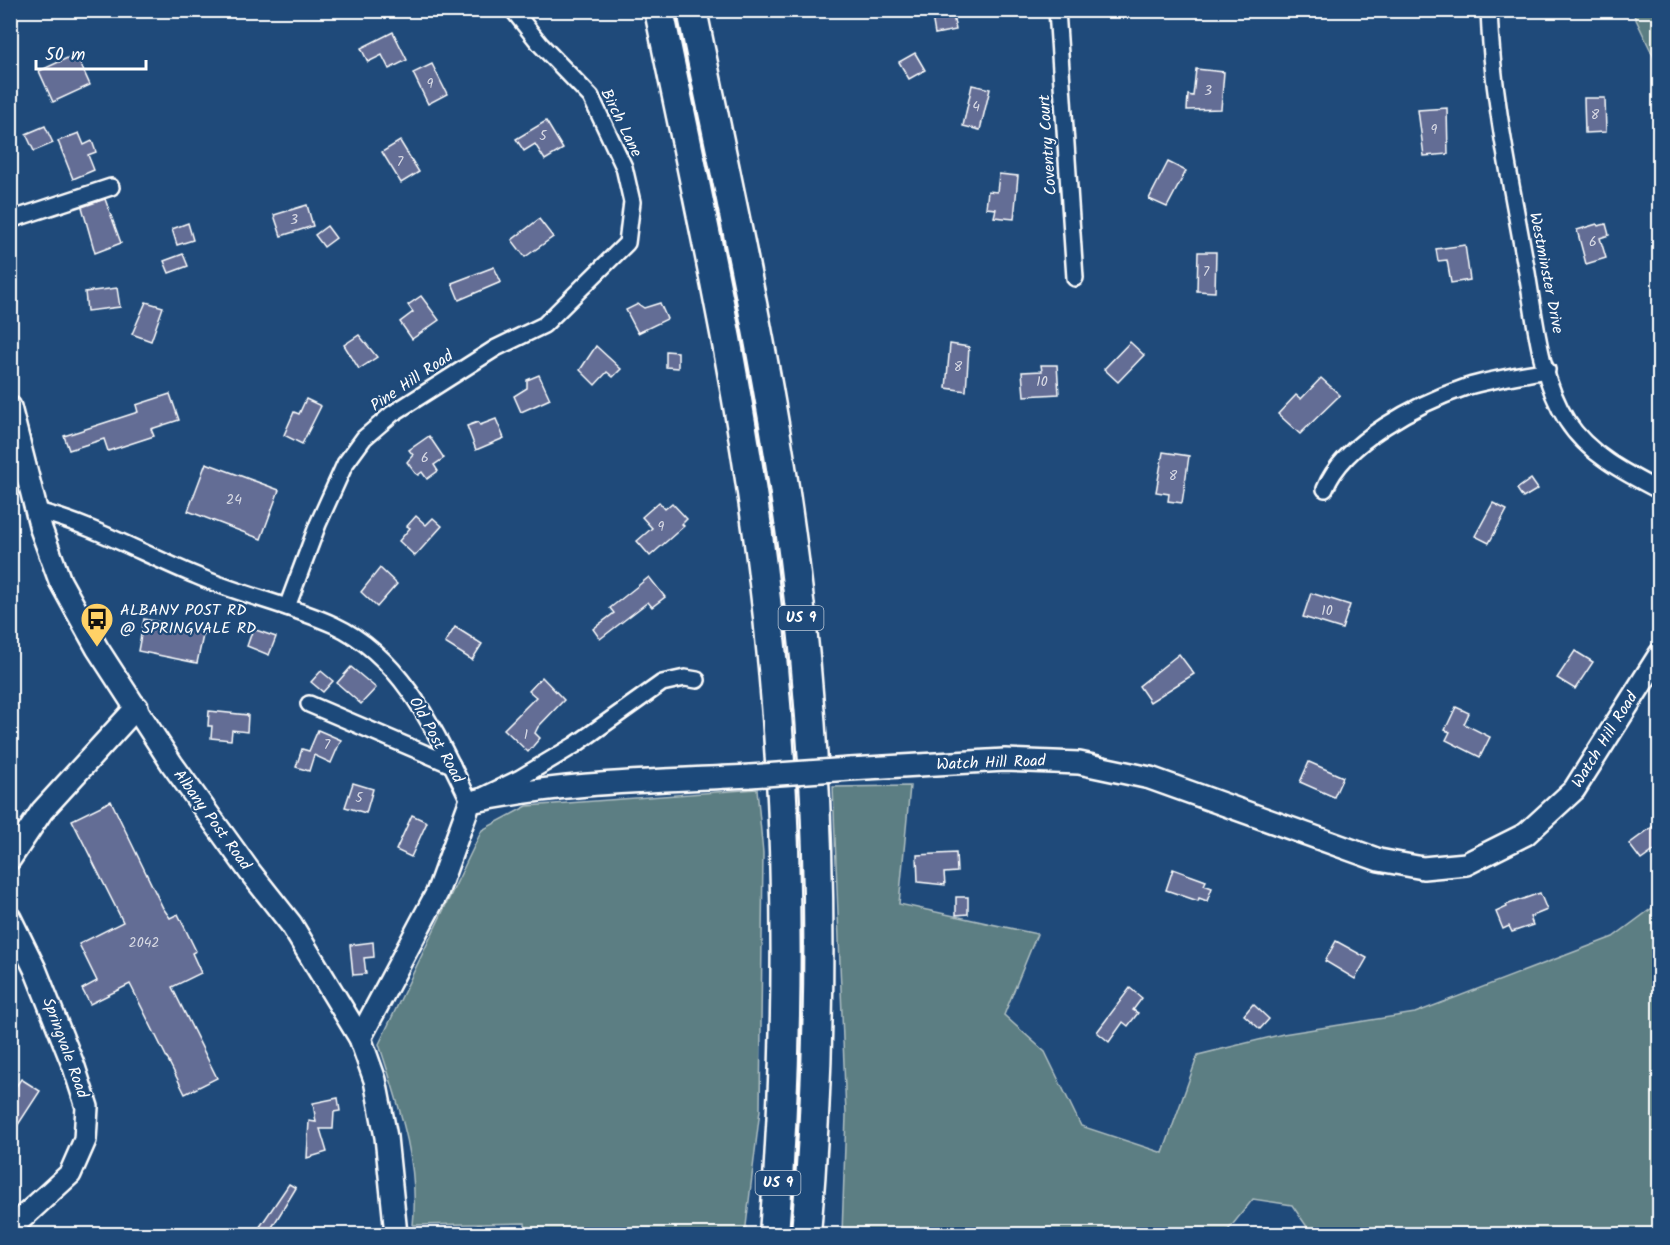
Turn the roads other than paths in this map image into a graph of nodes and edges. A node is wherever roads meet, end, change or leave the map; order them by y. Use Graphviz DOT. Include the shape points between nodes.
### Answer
graph roads {
  1 [pos="513,10"];
  2 [pos="660,10"];
  3 [pos="692,10"];
  4 [pos="1057,10"];
  5 [pos="1489,10"];
  6 [pos="111,187"];
  7 [pos="10,220"];
  8 [pos="627,243"];
  9 [pos="1075,278"];
  10 [pos="1547,370"];
  11 [pos="10,407"];
  12 [pos="16,449"];
  13 [pos="1325,489"];
  14 [pos="1659,491"];
  15 [pos="37,511"];
  16 [pos="287,607"];
  17 [pos="1659,654"];
  18 [pos="697,680"];
  19 [pos="309,704"];
  20 [pos="136,707"];
  21 [pos="452,765"];
  22 [pos="470,802"];
  23 [pos="10,859"];
  24 [pos="10,918"];
  25 [pos="360,1038"];
  26 [pos="781,1132"];
  27 [pos="10,1229"];
  28 [pos="396,1234"];
  29 [pos="766,1234"];
  30 [pos="774,1234"];
  31 [pos="806,1234"];
  1 -- 8 [label="street, Birch Lane" via="591,97 624,167 632,202"];
  2 -- 26 [label="highway, US 9" via="734,385 768,617 782,783 786,889 787,1005"];
  3 -- 31 [label="highway, US 9" via="777,441 806,671 819,959"];
  4 -- 9 [label="street, Coventry Court"];
  5 -- 10 [label="street, Westminster Drive" via="1491,60 1509,172"];
  6 -- 7 [label="street"];
  8 -- 16 [label="street, Pine Hill Road" via="544,325 477,360 392,414 364,438 345,464"];
  10 -- 13 [label="street" via="1468,387 1433,400 1385,426 1344,458"];
  10 -- 14 [label="street, Westminster Drive" via="1554,398 1586,447"];
  11 -- 12 [label="street, Albany Post Road"];
  12 -- 15 [label="street, Albany Post Road"];
  15 -- 16 [label="street, Old Post Road" via="72,520 199,577"];
  15 -- 20 [label="street, Albany Post Road" via="60,581"];
  16 -- 21 [label="street, Old Post Road" via="336,626 370,649 399,676"];
  17 -- 22 [label="street, Watch Hill Road, bridge" via="1574,790 1526,834 1466,864 1424,868 1378,860 1150,778 1079,763 1005,760 575,786"];
  18 -- 22 [label="street" via="685,678 662,683 575,746"];
  19 -- 21 [label="street"];
  20 -- 23 [label="street" via="42,810"];
  20 -- 25 [label="street, Albany Post Road" via="201,804 291,924"];
  21 -- 22 [label="street, Old Post Road"];
  22 -- 25 [label="street, Old Post Road" via="437,893"];
  24 -- 27 [label="street, Springvale Road" via="35,969 87,1107 85,1140 70,1174"];
  25 -- 28 [label="street, Albany Post Road" via="375,1080 386,1137"];
  26 -- 29 [label="highway"];
  26 -- 30 [label="highway, US 9"];
}
